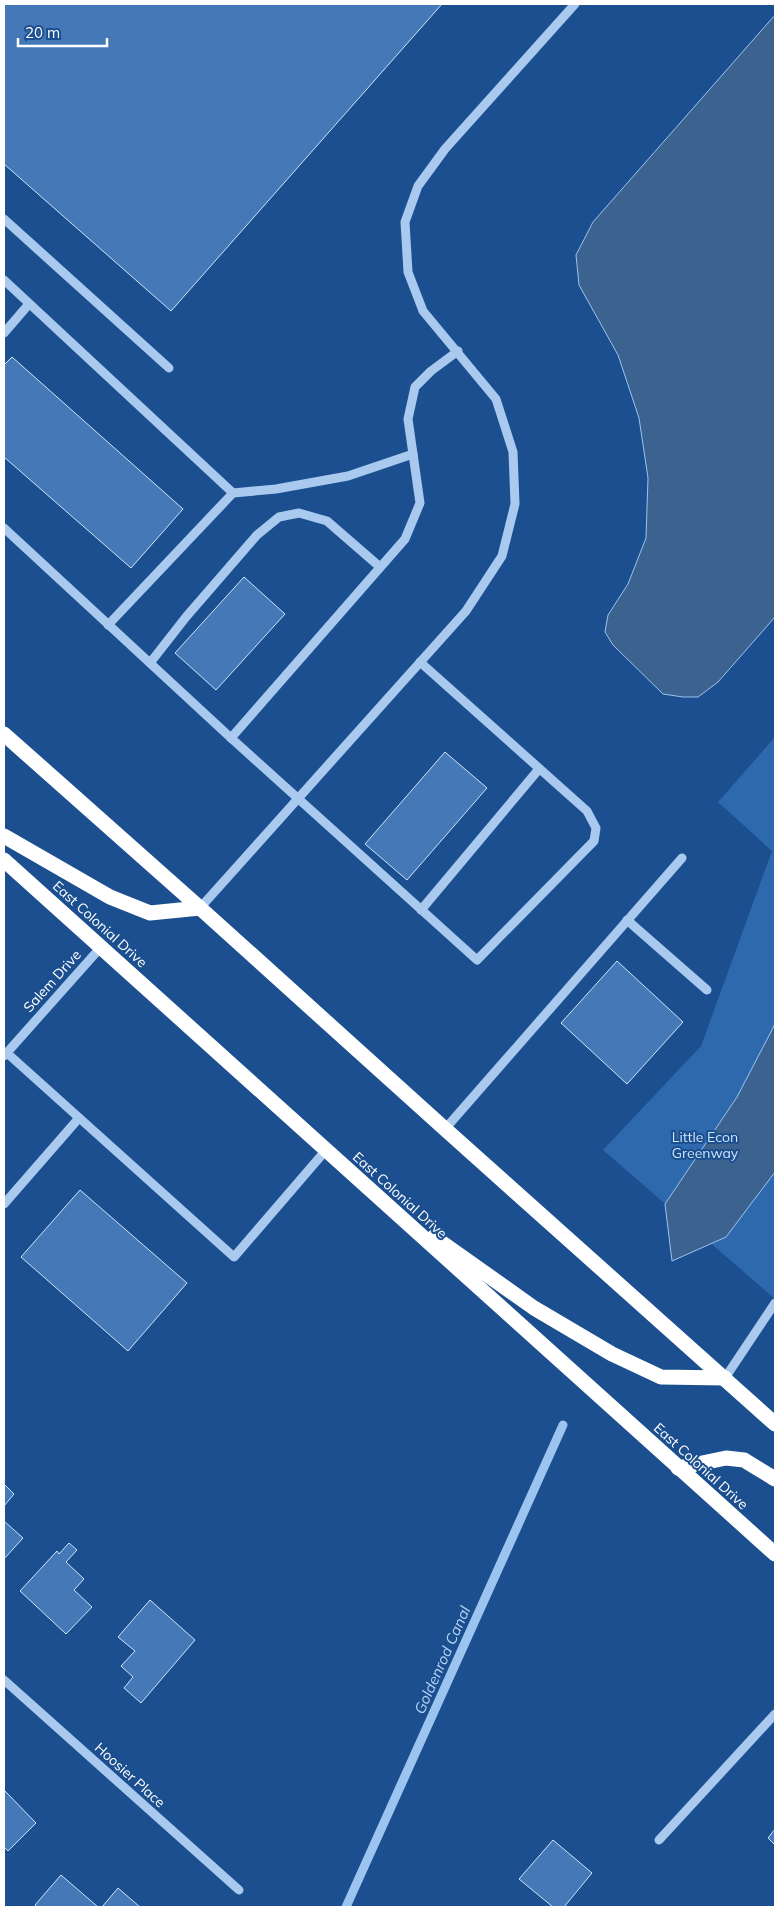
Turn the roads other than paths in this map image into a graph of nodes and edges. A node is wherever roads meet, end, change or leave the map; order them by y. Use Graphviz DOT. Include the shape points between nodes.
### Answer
graph roads {
  1 [pos="575,4"];
  2 [pos="4,219"];
  3 [pos="4,280"];
  4 [pos="29,304"];
  5 [pos="4,333"];
  6 [pos="458,352"];
  7 [pos="169,368"];
  8 [pos="413,454"];
  9 [pos="233,493"];
  10 [pos="4,528"];
  11 [pos="380,567"];
  12 [pos="108,626"];
  13 [pos="420,662"];
  14 [pos="150,663"];
  15 [pos="4,734"];
  16 [pos="231,738"];
  17 [pos="539,769"];
  18 [pos="298,799"];
  19 [pos="4,836"];
  20 [pos="682,858"];
  21 [pos="4,860"];
  22 [pos="200,908"];
  23 [pos="421,910"];
  24 [pos="627,920"];
  25 [pos="101,947"];
  26 [pos="707,990"];
  27 [pos="5,1055"];
  28 [pos="79,1118"];
  29 [pos="445,1129"];
  30 [pos="326,1150"];
  31 [pos="378,1197"];
  32 [pos="4,1204"];
  33 [pos="775,1303"];
  34 [pos="725,1378"];
  35 [pos="775,1424"];
  36 [pos="678,1468"];
  37 [pos="775,1479"];
  38 [pos="775,1554"];
  39 [pos="4,1680"];
  40 [pos="775,1714"];
  41 [pos="659,1840"];
  42 [pos="239,1890"];
  1 -- 6 [label="street" via="445,149 418,186 406,222 408,272 423,311"];
  2 -- 7 [label="street"];
  3 -- 4 [label="street"];
  4 -- 5 [label="street"];
  4 -- 9 [label="street"];
  6 -- 8 [label="street" via="415,387 408,419"];
  6 -- 13 [label="street" via="496,400 514,452 515,504 502,556 466,611"];
  8 -- 9 [label="street" via="348,476"];
  8 -- 11 [label="street" via="420,503 405,539"];
  9 -- 12 [label="street"];
  10 -- 12 [label="street"];
  11 -- 14 [label="street" via="327,521 299,513 279,517 257,535"];
  11 -- 16 [label="street"];
  12 -- 14 [label="street"];
  13 -- 17 [label="street"];
  13 -- 18 [label="street"];
  14 -- 16 [label="street"];
  15 -- 22 [label="highway"];
  16 -- 18 [label="street"];
  17 -- 23 [label="street"];
  17 -- 23 [label="street" via="587,812 596,828 594,841 477,960"];
  18 -- 22 [label="street"];
  18 -- 23 [label="street"];
  19 -- 22 [label="highway" via="110,897 150,913"];
  20 -- 24 [label="street"];
  21 -- 25 [label="highway, East Colonial Drive"];
  22 -- 29 [label="highway"];
  24 -- 26 [label="street"];
  24 -- 29 [label="street"];
  25 -- 27 [label="street, Salem Drive"];
  25 -- 30 [label="highway, East Colonial Drive"];
  27 -- 28 [label="street"];
  28 -- 30 [label="street" via="234,1258"];
  28 -- 32 [label="street"];
  29 -- 34 [label="highway"];
  30 -- 31 [label="highway, East Colonial Drive"];
  31 -- 34 [label="highway" via="534,1308 612,1354 661,1377"];
  31 -- 36 [label="highway, East Colonial Drive"];
  33 -- 34 [label="street"];
  34 -- 35 [label="highway"];
  36 -- 37 [label="highway" via="726,1458 744,1460"];
  36 -- 38 [label="highway, East Colonial Drive"];
  39 -- 42 [label="street, Hoosier Place"];
  40 -- 41 [label="street"];
}
